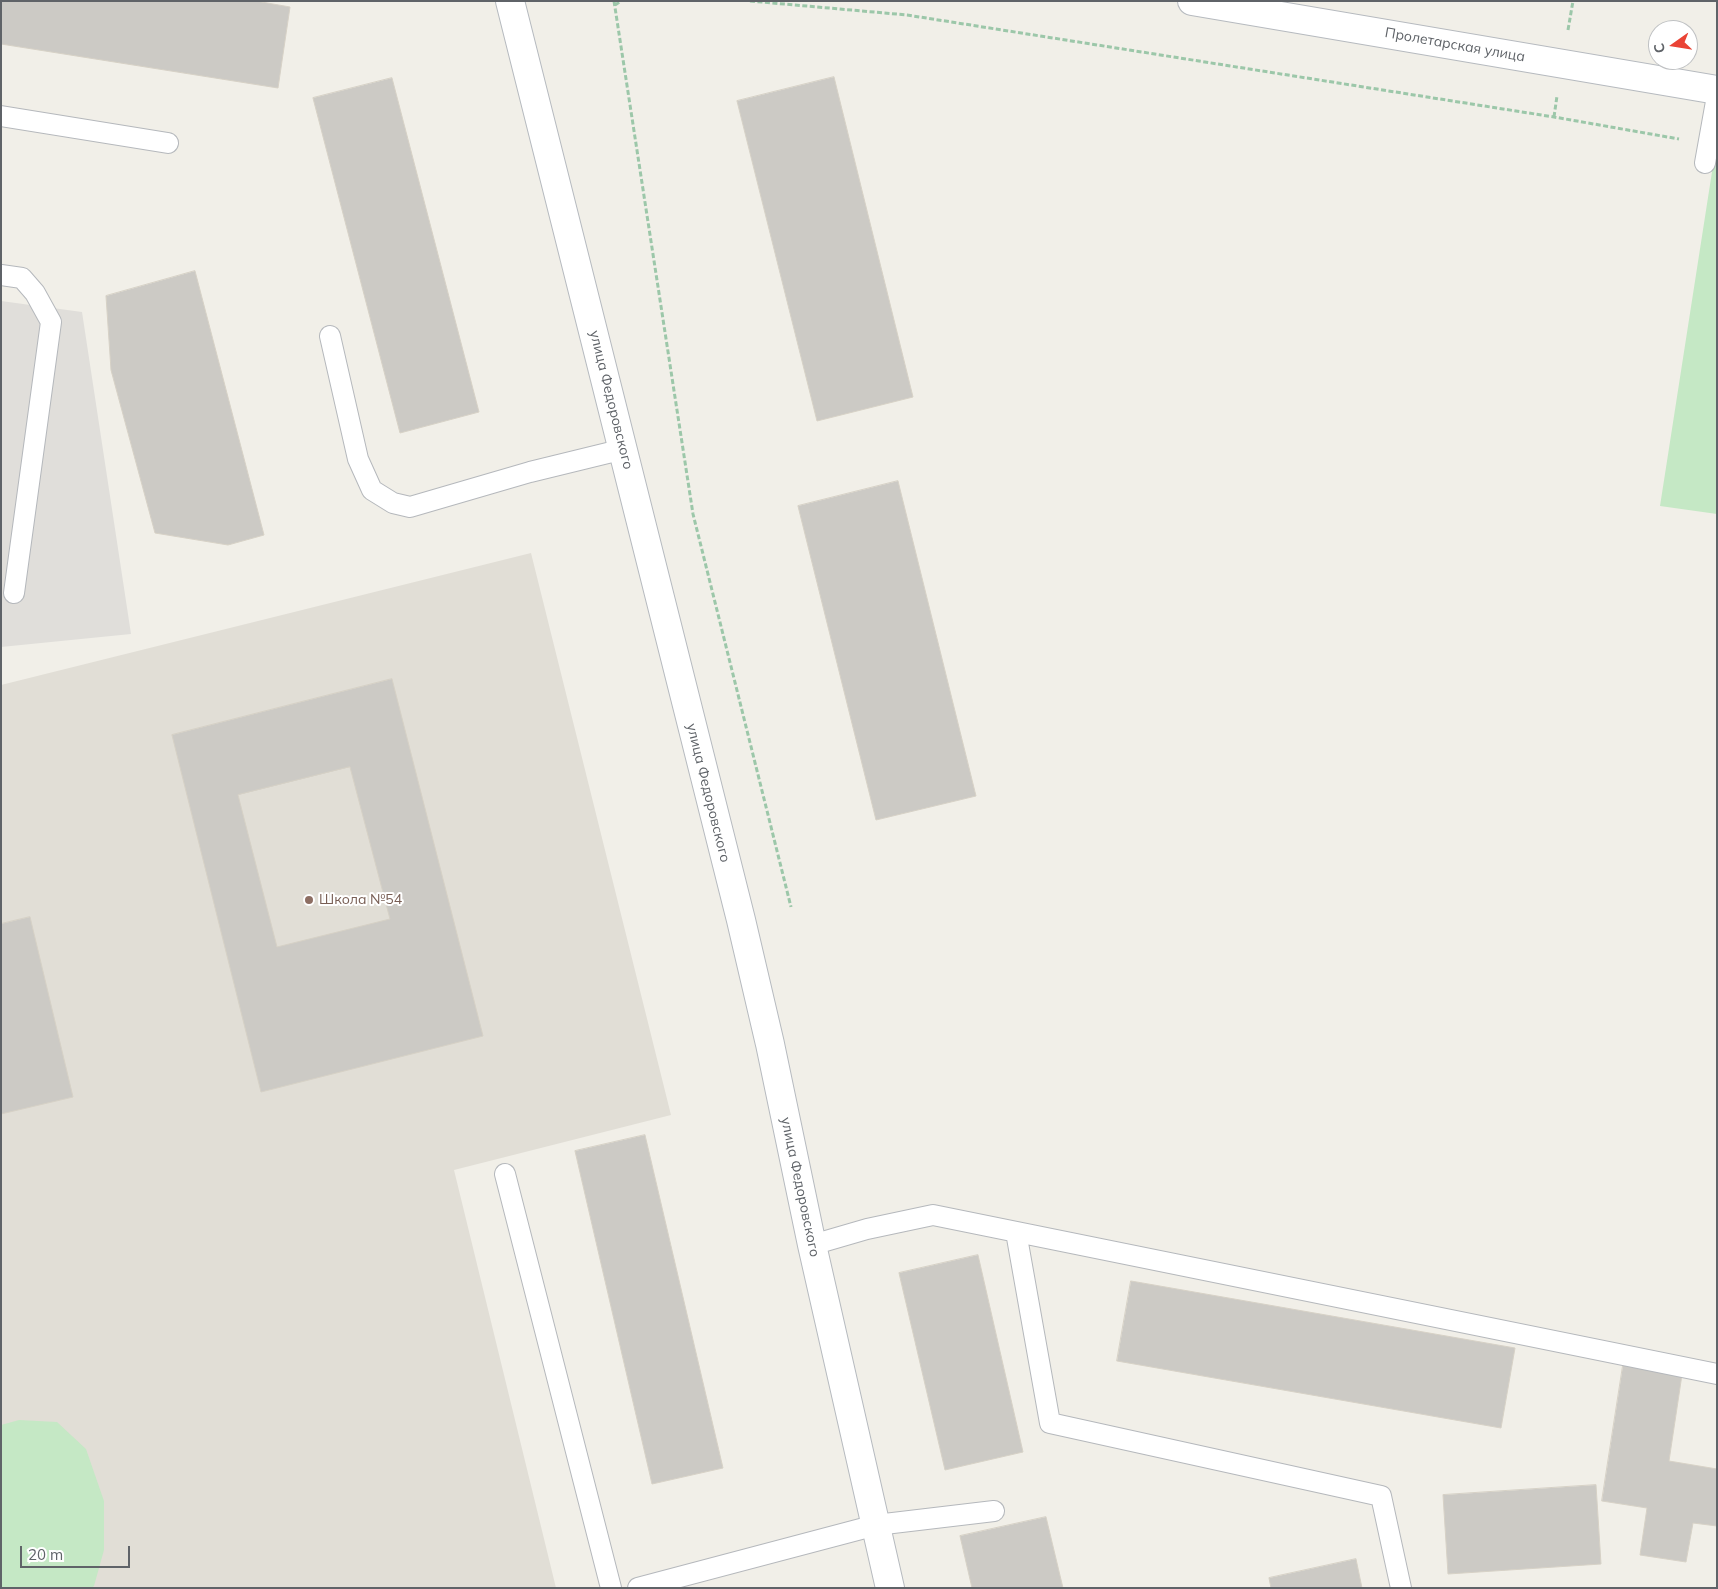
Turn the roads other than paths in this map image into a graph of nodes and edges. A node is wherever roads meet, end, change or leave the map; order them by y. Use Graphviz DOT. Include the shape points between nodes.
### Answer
graph roads {
  1 [pos="510,1"];
  2 [pos="1192,1"];
  3 [pos="1717,90"];
  4 [pos="1717,96"];
  5 [pos="1,116"];
  6 [pos="168,143"];
  7 [pos="1707,154"];
  8 [pos="1,275"];
  9 [pos="330,336"];
  10 [pos="624,449"];
  11 [pos="14,593"];
  12 [pos="505,1174"];
  13 [pos="1016,1232"];
  14 [pos="812,1245"];
  15 [pos="1717,1374"];
  16 [pos="994,1511"];
  17 [pos="876,1525"];
  18 [pos="611,1588"];
  19 [pos="638,1588"];
  20 [pos="890,1588"];
  21 [pos="1401,1588"];
  1 -- 10 [label="street, улица Федоровского"];
  2 -- 3 [label="street, Пролетарская улица"];
  4 -- 7 [label="lane"];
  5 -- 6 [label="lane"];
  8 -- 11 [label="lane" via="22,278 36,293 51,322"];
  9 -- 10 [label="lane" via="358,459 372,490 393,503 410,506"];
  10 -- 14 [label="street, улица Федоровского" via="770,1044"];
  12 -- 18 [label="lane"];
  13 -- 14 [label="lane" via="933,1215 866,1229"];
  13 -- 15 [label="lane"];
  13 -- 21 [label="lane" via="1050,1423 1381,1496"];
  14 -- 17 [label="street, улица Федоровского"];
  16 -- 17 [label="lane"];
  17 -- 19 [label="lane"];
  17 -- 20 [label="street, улица Федоровского"];
}
